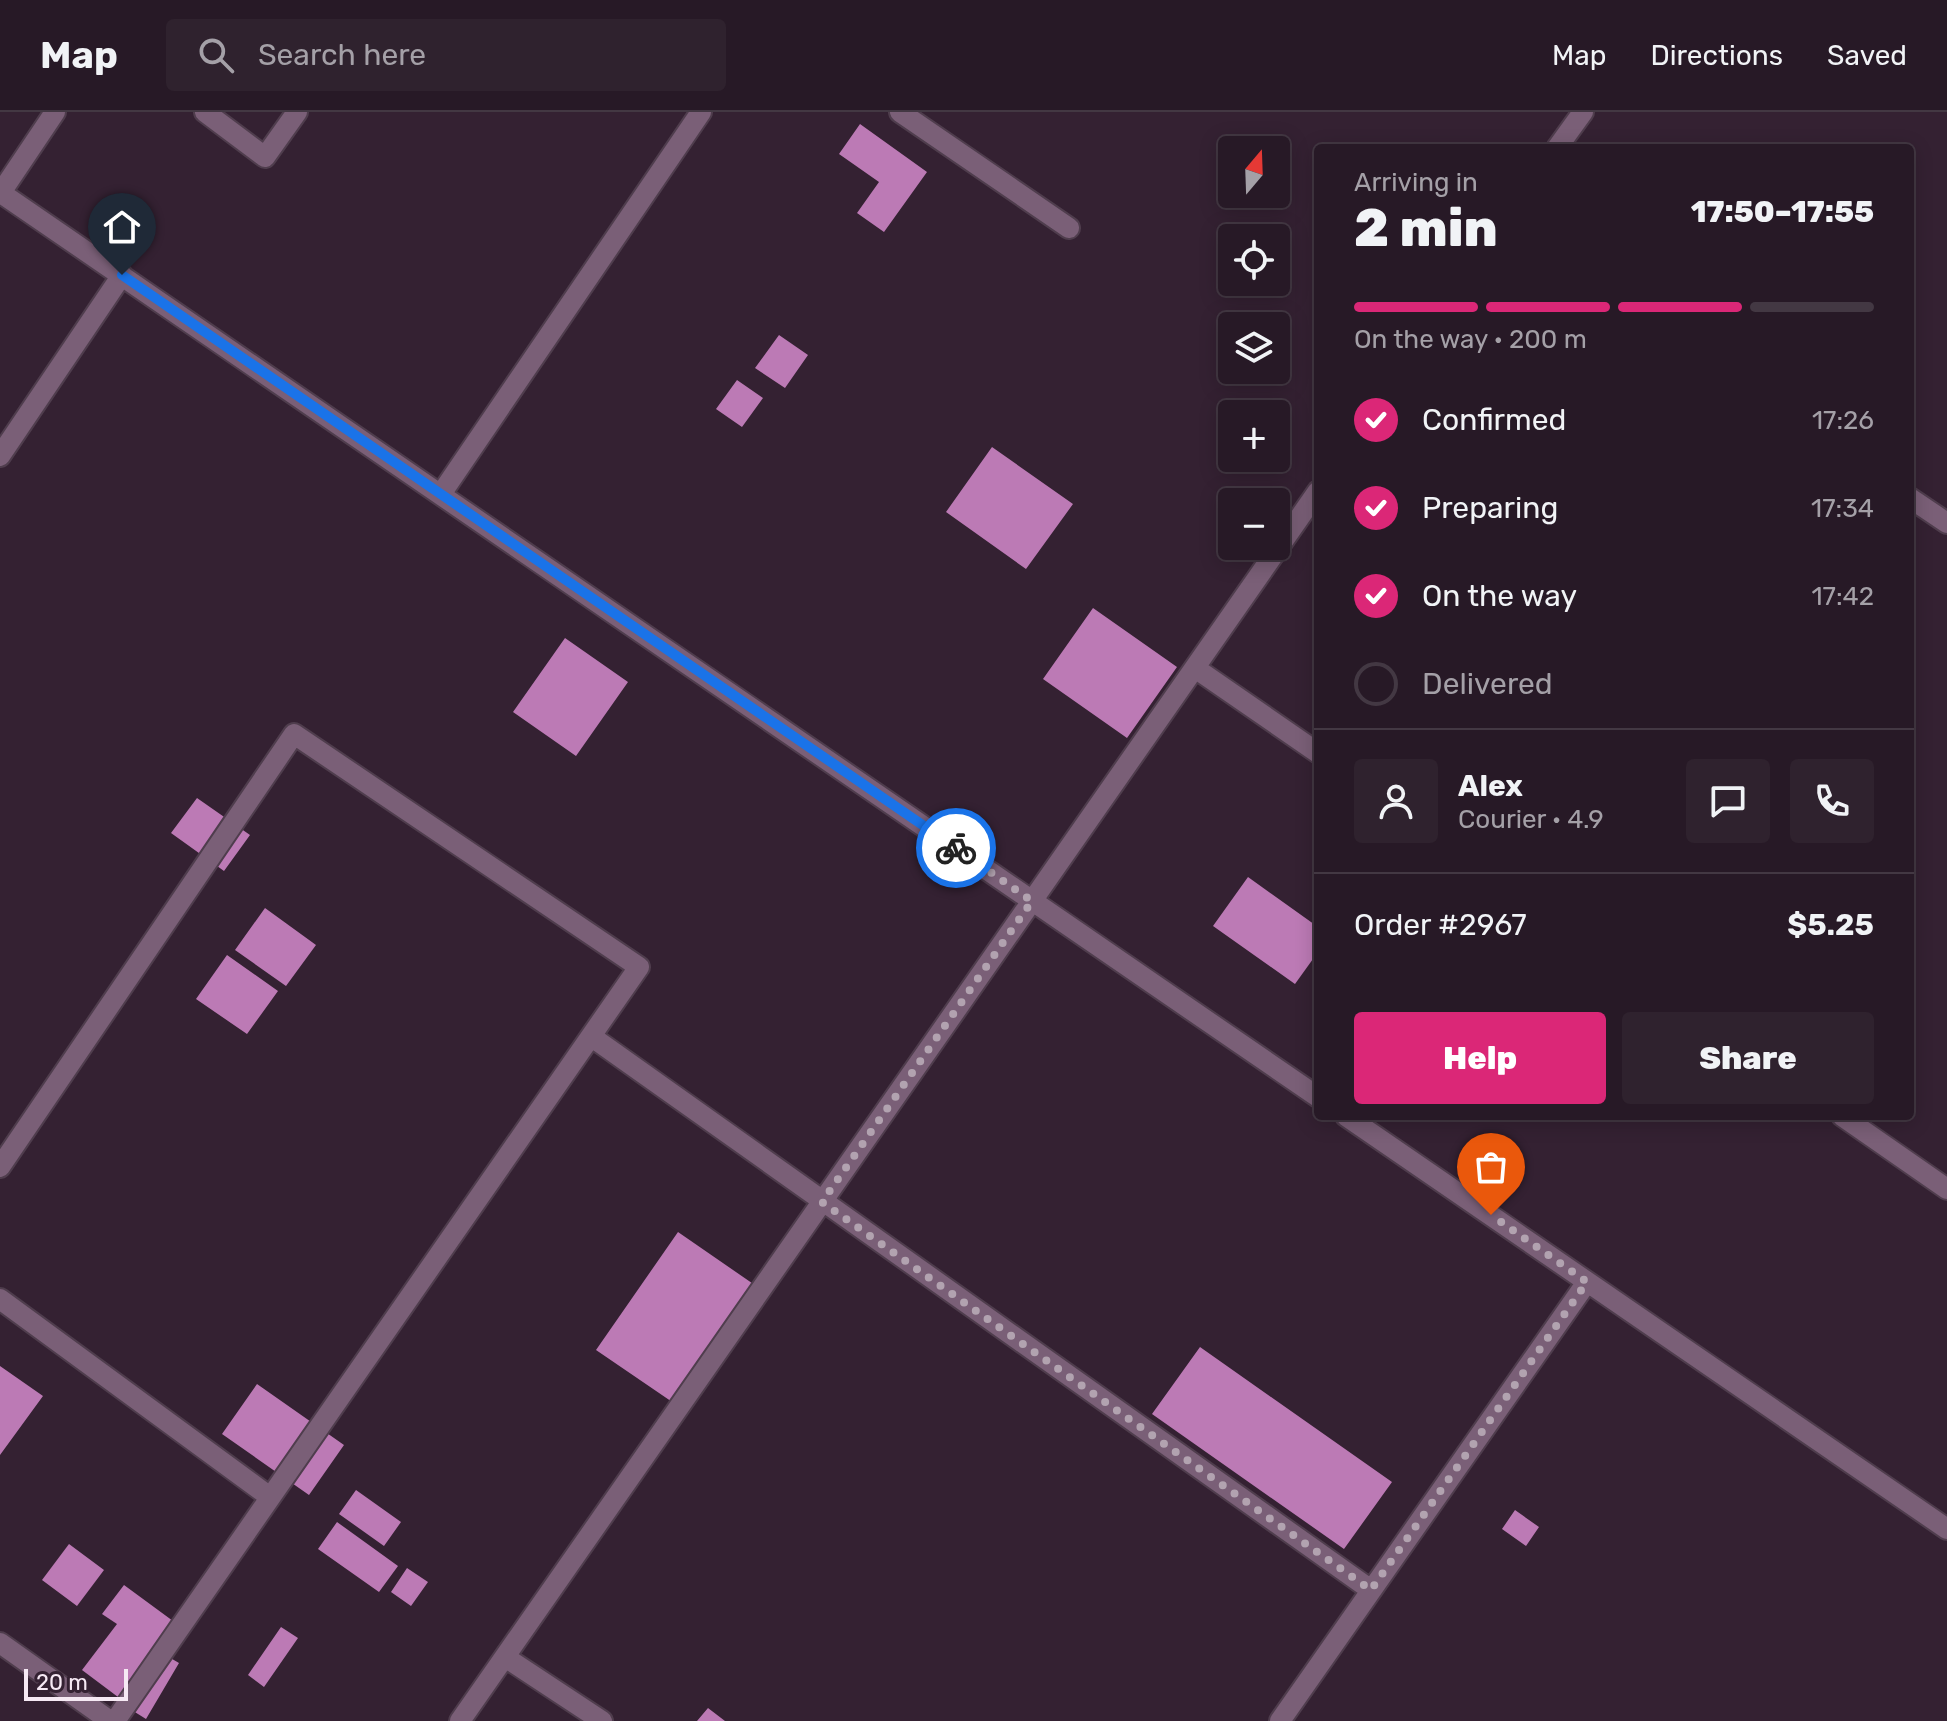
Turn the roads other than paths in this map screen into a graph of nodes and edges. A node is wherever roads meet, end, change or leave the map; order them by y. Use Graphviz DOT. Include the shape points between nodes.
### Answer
graph roads {
  1 [pos="55,112"];
  2 [pos="205,112"];
  3 [pos="297,112"];
  4 [pos="701,112"];
  5 [pos="900,112"];
  6 [pos="1583,112"];
  7 [pos="1560,144"];
  8 [pos="1,194"];
  9 [pos="1069,228"];
  10 [pos="122,275"];
  11 [pos="0,456"];
  12 [pos="441,494"];
  13 [pos="1314,497"];
  14 [pos="1914,501"];
  15 [pos="1947,523"];
  16 [pos="1195,668"];
  17 [pos="1314,750"];
  18 [pos="1032,901"];
  19 [pos="592,1037"];
  20 [pos="1314,1094"];
  21 [pos="1352,1120"];
  22 [pos="1848,1120"];
  23 [pos="0,1167"];
  24 [pos="1947,1189"];
  25 [pos="822,1202"];
  26 [pos="1587,1282"];
  27 [pos="0,1299"];
  28 [pos="270,1497"];
  29 [pos="1947,1529"];
  30 [pos="1371,1590"];
  31 [pos="0,1643"];
  32 [pos="505,1657"];
  33 [pos="112,1721"];
  34 [pos="460,1721"];
  35 [pos="602,1721"];
  36 [pos="1280,1721"];
  1 -- 8 [label="street"];
  2 -- 3 [label="street" via="265,157"];
  4 -- 12 [label="street"];
  5 -- 9 [label="street"];
  6 -- 7 [label="street"];
  8 -- 10 [label="street"];
  10 -- 11 [label="street"];
  10 -- 12 [label="street"];
  12 -- 18 [label="street"];
  13 -- 16 [label="street"];
  14 -- 15 [label="street"];
  16 -- 17 [label="street"];
  16 -- 18 [label="street"];
  18 -- 20 [label="street"];
  18 -- 25 [label="street"];
  19 -- 23 [label="street" via="639,967 294,734"];
  19 -- 25 [label="street"];
  19 -- 28 [label="street"];
  21 -- 26 [label="street"];
  22 -- 24 [label="street"];
  25 -- 30 [label="street"];
  25 -- 32 [label="street"];
  26 -- 29 [label="street"];
  26 -- 30 [label="street"];
  27 -- 28 [label="street"];
  28 -- 33 [label="street"];
  30 -- 36 [label="street"];
  31 -- 33 [label="street"];
  32 -- 34 [label="street"];
  32 -- 35 [label="street"];
}
